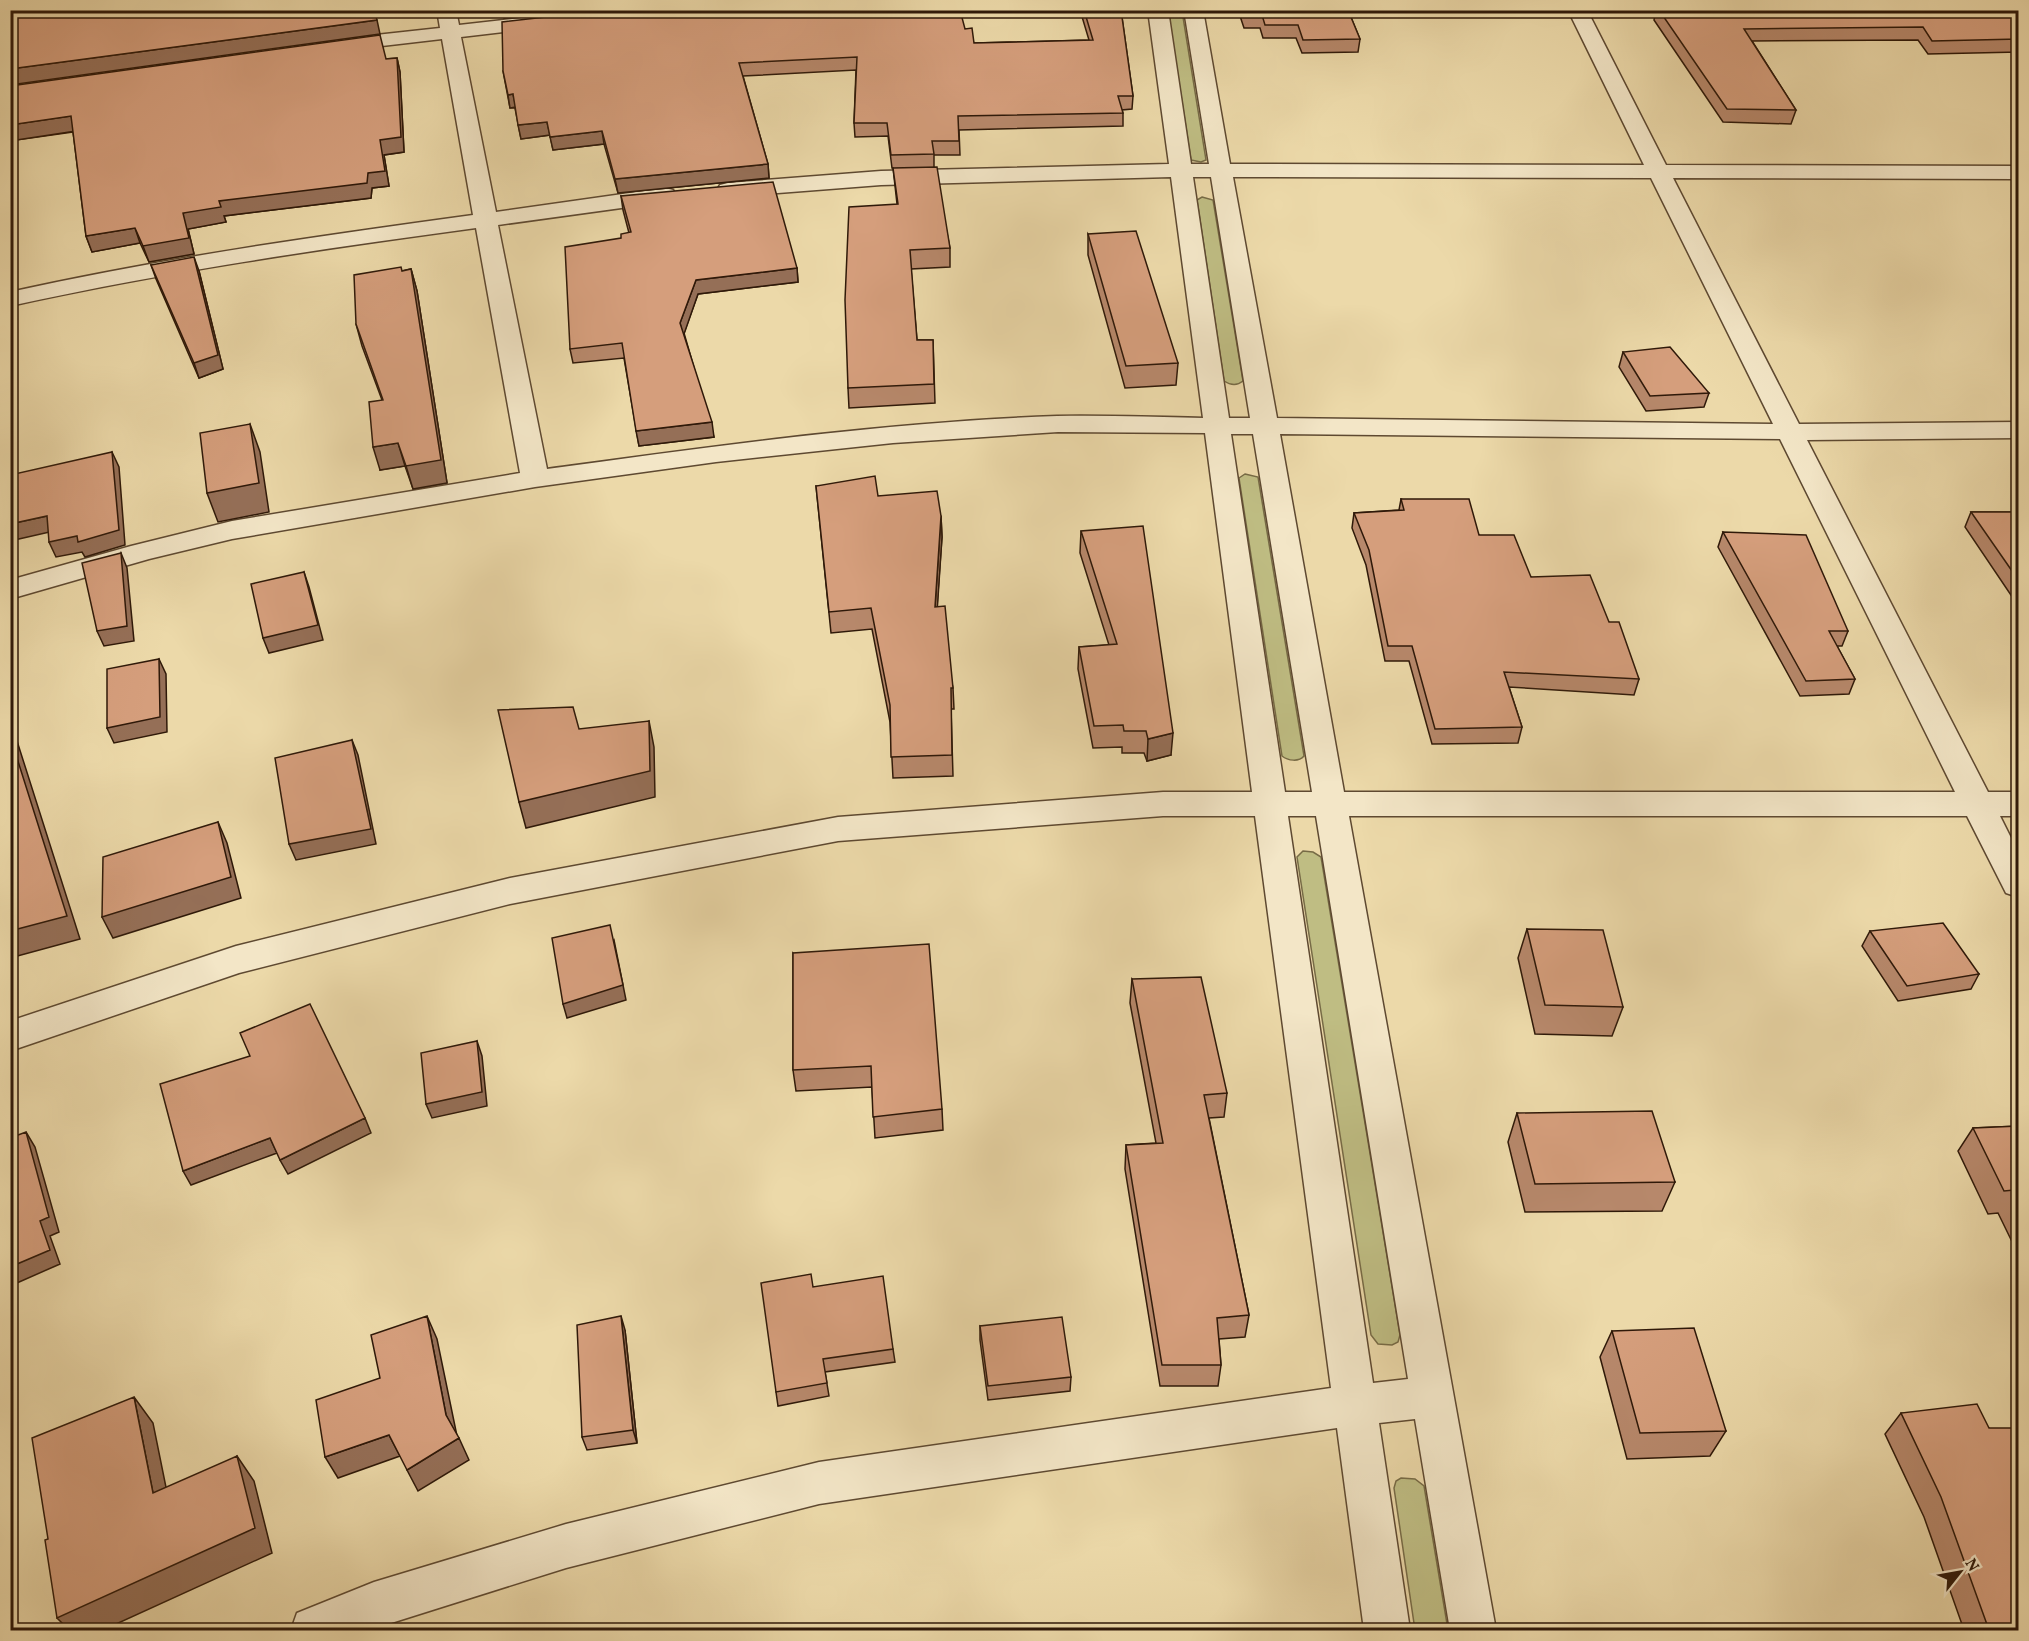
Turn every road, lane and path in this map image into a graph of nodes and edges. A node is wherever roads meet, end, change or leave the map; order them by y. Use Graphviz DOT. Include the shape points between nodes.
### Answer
graph roads {
  1 [pos="1158,10"];
  2 [pos="1193,10"];
  3 [pos="1577,10"];
  4 [pos="565,19"];
  5 [pos="448,21"];
  6 [pos="319,47"];
  7 [pos="1180,171"];
  8 [pos="1221,171"];
  9 [pos="1658,172"];
  10 [pos="2019,172"];
  11 [pos="705,192"];
  12 [pos="681,194"];
  13 [pos="485,220"];
  14 [pos="10,299"];
  15 [pos="1216,426"];
  16 [pos="1265,426"];
  17 [pos="2019,430"];
  18 [pos="1790,431"];
  19 [pos="535,478"];
  20 [pos="10,590"];
  21 [pos="1270,804"];
  22 [pos="1331,804"];
  23 [pos="1978,804"];
  24 [pos="2019,804"];
  25 [pos="2019,884"];
  26 [pos="10,1036"];
  27 [pos="1432,1397"];
  28 [pos="1355,1405"];
  29 [pos="314,1630"];
  30 [pos="1387,1630"];
  31 [pos="1473,1630"];
  1 -- 7 [label="street"];
  2 -- 8 [label="street"];
  3 -- 9 [label="street"];
  4 -- 5 [label="street"];
  5 -- 6 [label="street"];
  5 -- 13 [label="street"];
  7 -- 8 [label="street"];
  7 -- 11 [label="street" via="881,178"];
  7 -- 15 [label="street"];
  8 -- 9 [label="street"];
  8 -- 16 [label="street"];
  9 -- 10 [label="street"];
  9 -- 18 [label="street"];
  12 -- 13 [label="street"];
  13 -- 14 [label="street" via="314,244"];
  13 -- 19 [label="street"];
  15 -- 16 [label="street"];
  15 -- 19 [label="street" via="1058,424 892,435"];
  15 -- 21 [label="street"];
  16 -- 18 [label="street"];
  16 -- 22 [label="street"];
  17 -- 18 [label="street"];
  18 -- 23 [label="street"];
  19 -- 20 [label="street" via="232,530"];
  21 -- 22 [label="street"];
  21 -- 26 [label="street" via="1163,804 838,829 510,891 236,960"];
  21 -- 28 [label="street"];
  22 -- 23 [label="street"];
  22 -- 27 [label="street"];
  23 -- 24 [label="street"];
  23 -- 25 [label="street"];
  27 -- 28 [label="street"];
  27 -- 31 [label="street"];
  28 -- 29 [label="street" via="819,1483 566,1546 374,1605"];
  28 -- 30 [label="street"];
}
